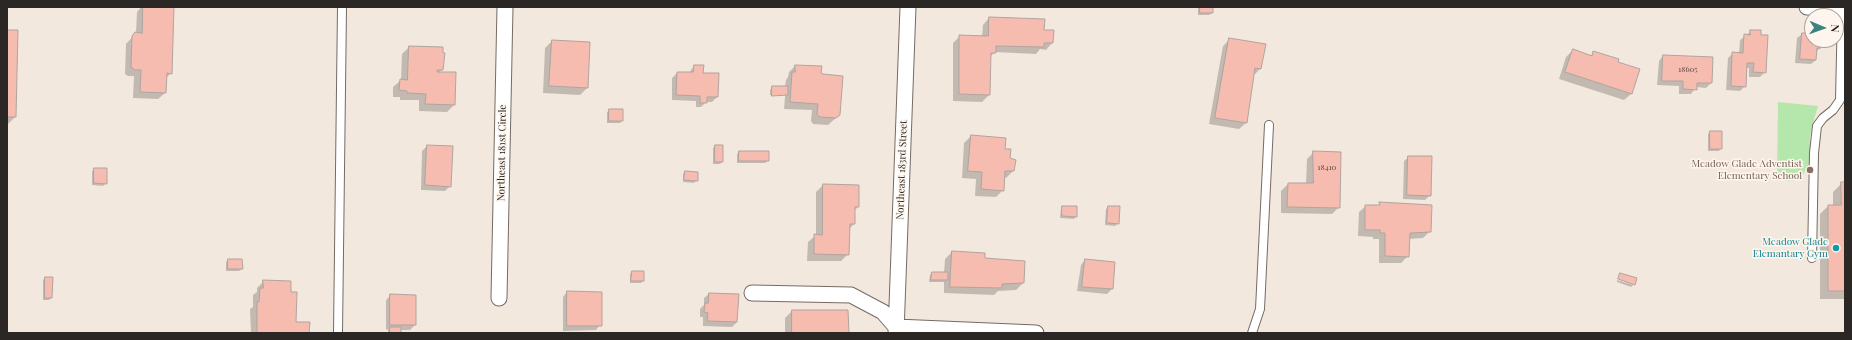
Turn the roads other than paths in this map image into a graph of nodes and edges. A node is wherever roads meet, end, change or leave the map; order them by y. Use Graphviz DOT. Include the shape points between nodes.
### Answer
graph roads {
  1 [pos="342,7"];
  2 [pos="505,7"];
  3 [pos="908,7"];
  4 [pos="1807,7"];
  5 [pos="1826,8"];
  6 [pos="1842,48"];
  7 [pos="1269,125"];
  8 [pos="1812,258"];
  9 [pos="752,293"];
  10 [pos="499,298"];
  11 [pos="896,330"];
  12 [pos="338,333"];
  13 [pos="1036,333"];
  14 [pos="1252,333"];
  1 -- 12 [label="lane"];
  2 -- 10 [label="street, Northeast 181st Circle"];
  3 -- 11 [label="street, Northeast 183rd Street"];
  4 -- 5 [label="street"];
  6 -- 8 [label="lane" via="1840,100 1817,126"];
  7 -- 14 [label="lane" via="1260,309"];
  9 -- 11 [label="street" via="851,295 883,312"];
  11 -- 13 [label="street"];
}
